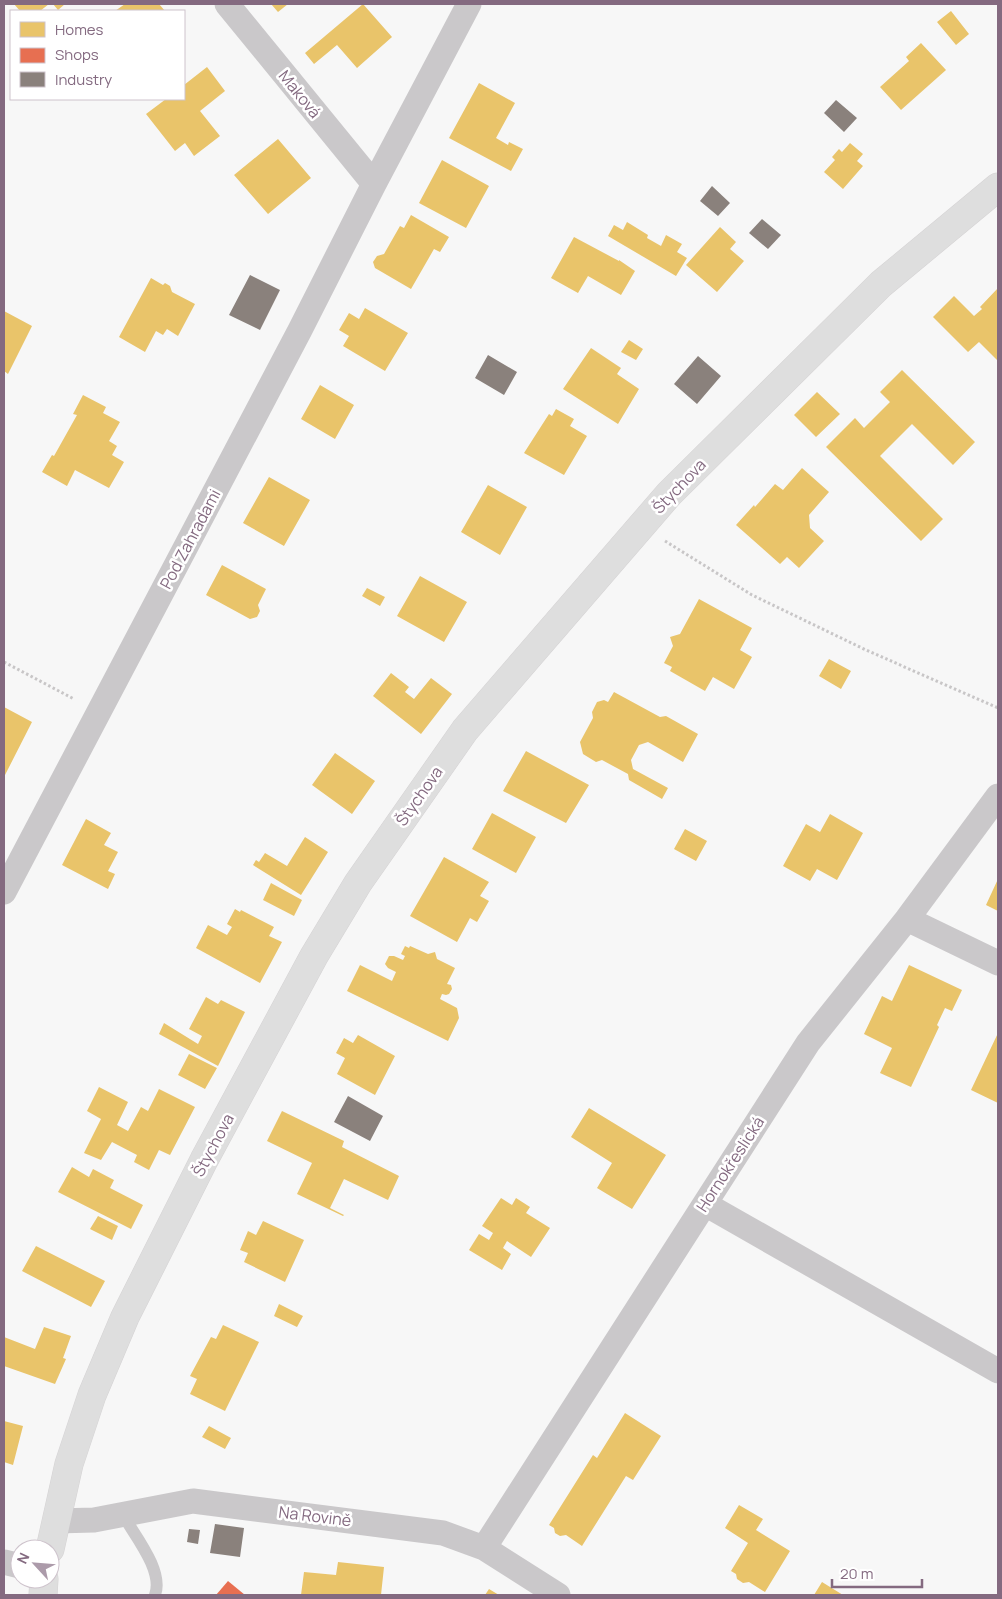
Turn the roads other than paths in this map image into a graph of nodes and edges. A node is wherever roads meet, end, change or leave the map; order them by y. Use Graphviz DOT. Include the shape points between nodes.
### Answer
graph roads {
  1 [pos="227,4"];
  2 [pos="469,4"];
  3 [pos="374,184"];
  4 [pos="998,187"];
  5 [pos="998,796"];
  6 [pos="4,892"];
  7 [pos="907,919"];
  8 [pos="998,963"];
  9 [pos="705,1204"];
  10 [pos="998,1371"];
  11 [pos="123,1515"];
  12 [pos="56,1522"];
  13 [pos="52,1539"];
  14 [pos="484,1548"];
  15 [pos="156,1595"];
  16 [pos="558,1595"];
  1 -- 3 [label="street, Maková"];
  2 -- 3 [label="street, Pod Zahradami"];
  3 -- 6 [label="street, Pod Zahradami"];
  4 -- 12 [label="street, Štychova" via="881,284 669,494 466,730 358,882 314,956 204,1160 125,1316 92,1395 69,1464"];
  5 -- 7 [label="street, Hornokřeslická"];
  7 -- 8 [label="street"];
  7 -- 9 [label="street, Hornokřeslická" via="808,1043"];
  9 -- 10 [label="street"];
  9 -- 14 [label="street, Hornokřeslická"];
  11 -- 12 [label="street, Na Rovině"];
  11 -- 14 [label="street, Na Rovině" via="194,1501 443,1533"];
  11 -- 15 [label="lane" via="155,1569"];
  12 -- 13 [label="street, Štychova"];
  14 -- 16 [label="street, Na Rovině"];
}
